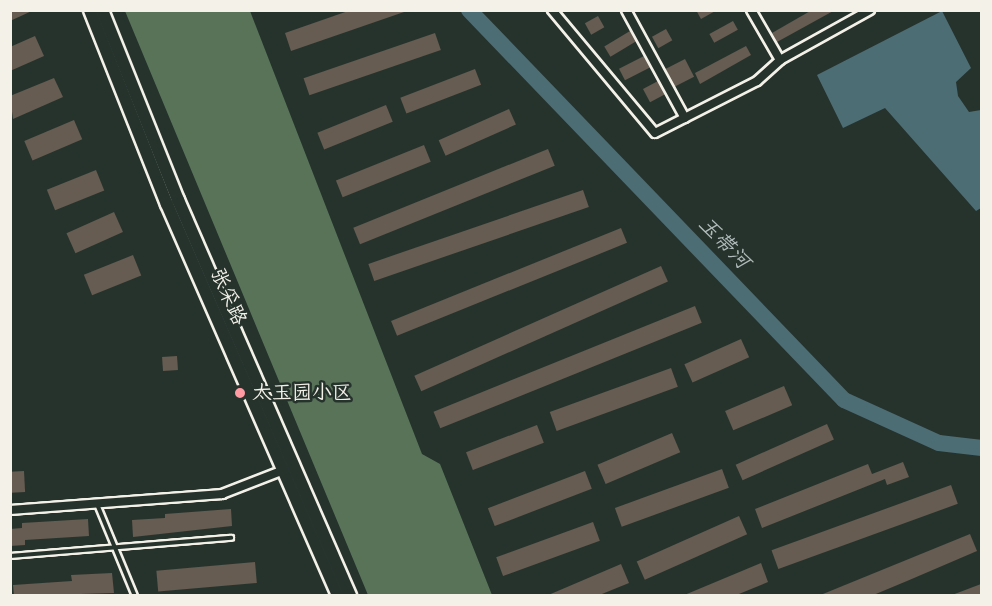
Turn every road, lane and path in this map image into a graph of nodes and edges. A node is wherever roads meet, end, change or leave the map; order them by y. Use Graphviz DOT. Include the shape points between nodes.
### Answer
graph roads {
  1 [pos="90,10"];
  2 [pos="102,10"];
  3 [pos="552,10"];
  4 [pos="626,10"];
  5 [pos="751,10"];
  6 [pos="870,10"];
  7 [pos="780,60"];
  8 [pos="684,118"];
  9 [pos="288,468"];
  10 [pos="96,504"];
  11 [pos="10,510"];
  12 [pos="231,538"];
  13 [pos="115,547"];
  14 [pos="10,556"];
  15 [pos="135,596"];
  16 [pos="338,596"];
  17 [pos="350,596"];
  1 -- 9 [label="main road, 张采路" via="167,204"];
  2 -- 9 [label="main road, 张采路"];
  3 -- 8 [label="street" via="655,133"];
  4 -- 8 [label="street"];
  5 -- 7 [label="street"];
  6 -- 7 [label="street"];
  7 -- 8 [label="street" via="757,81"];
  9 -- 10 [label="street" via="222,494"];
  9 -- 16 [label="main road, 张采路"];
  9 -- 17 [label="main road, 张采路"];
  10 -- 11 [label="street"];
  10 -- 13 [label="lane"];
  12 -- 13 [label="lane"];
  13 -- 14 [label="lane"];
  13 -- 15 [label="lane"];
}
